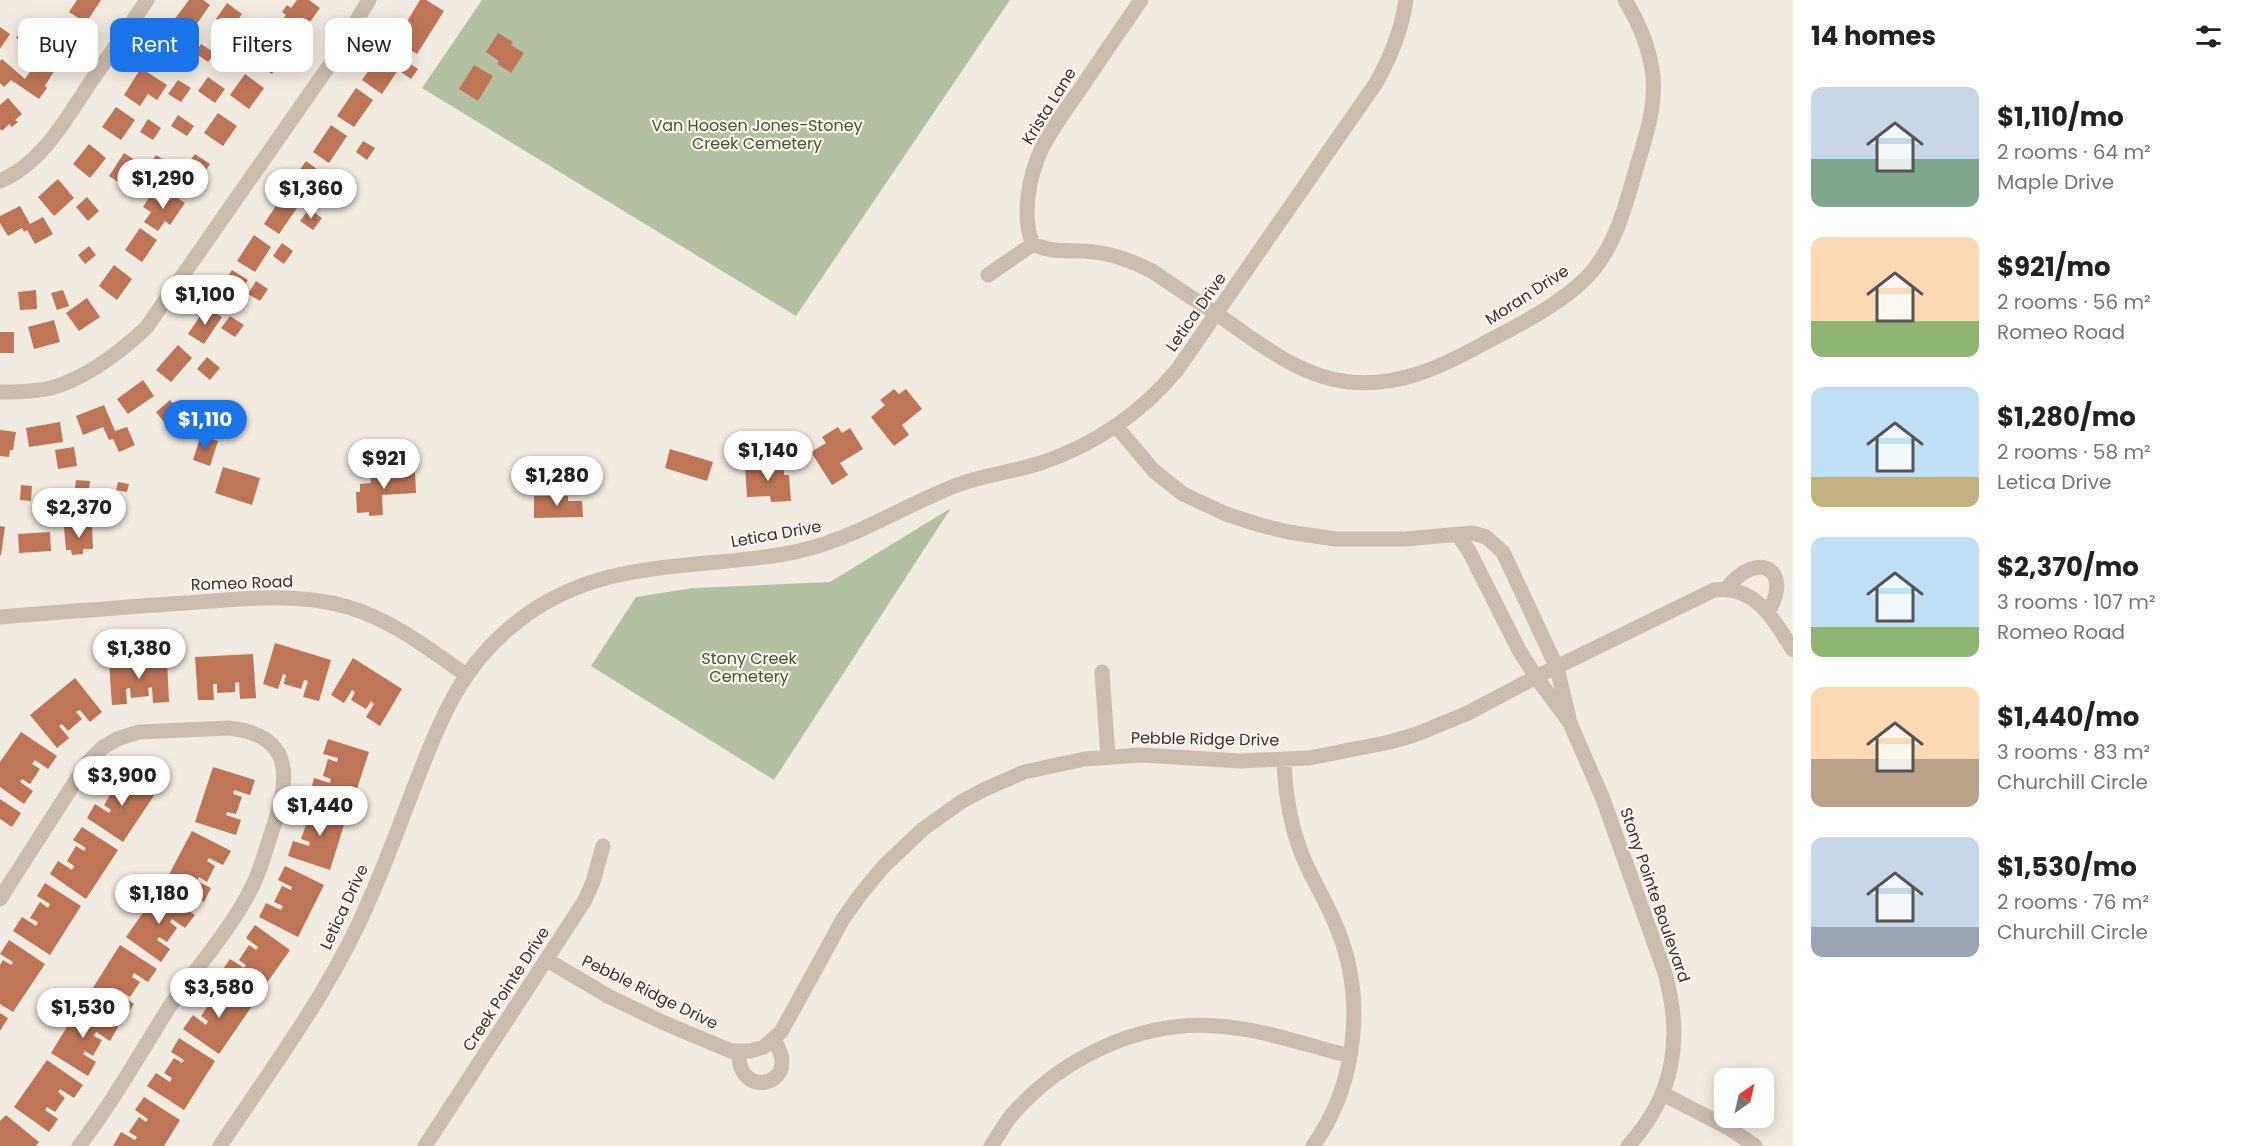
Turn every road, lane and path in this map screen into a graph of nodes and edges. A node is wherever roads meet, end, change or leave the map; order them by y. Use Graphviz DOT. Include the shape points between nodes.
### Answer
graph roads {
  1 [pos="147,0"];
  2 [pos="369,0"];
  3 [pos="1141,0"];
  4 [pos="1406,0"];
  5 [pos="1625,0"];
  6 [pos="0,181"];
  7 [pos="1033,244"];
  8 [pos="988,275"];
  9 [pos="1216,314"];
  10 [pos="0,392"];
  11 [pos="1116,426"];
  12 [pos="1458,535"];
  13 [pos="1726,589"];
  14 [pos="1768,612"];
  15 [pos="0,617"];
  16 [pos="1793,650"];
  17 [pos="1557,668"];
  18 [pos="1101,672"];
  19 [pos="466,675"];
  20 [pos="1536,677"];
  21 [pos="1570,723"];
  22 [pos="1108,757"];
  23 [pos="1284,759"];
  24 [pos="603,846"];
  25 [pos="0,899"];
  26 [pos="547,960"];
  27 [pos="774,1040"];
  28 [pos="739,1052"];
  29 [pos="1350,1056"];
  30 [pos="1663,1094"];
  31 [pos="79,1146"];
  32 [pos="220,1146"];
  33 [pos="425,1146"];
  34 [pos="991,1146"];
  35 [pos="1313,1146"];
  36 [pos="1628,1146"];
  37 [pos="1755,1146"];
  1 -- 6 [label="street" via="57,133 35,158"];
  2 -- 10 [label="street" via="331,63 146,328 126,347 82,375 52,387"];
  3 -- 7 [label="street, Krista Lane" via="1040,152 1028,205 1027,225"];
  4 -- 9 [label="street, Letica Drive" via="1401,27 1376,83"];
  5 -- 9 [label="street, Moran Drive" via="1649,56 1653,94 1649,124 1616,232 1598,264 1571,291 1512,328 1430,371 1378,383 1348,382 1308,372"];
  7 -- 8 [label="street"];
  7 -- 9 [label="street, Moran Drive" via="1056,251 1097,252 1135,263"];
  9 -- 11 [label="street, Letica Drive" via="1167,382"];
  11 -- 12 [label="street, Stony Pointe Boulevard" via="1170,484 1226,514 1288,532 1336,539"];
  11 -- 19 [label="street, Letica Drive" via="1059,456 946,489 854,534 816,547 756,558 636,570 589,582 562,593 520,619 492,643"];
  12 -- 17 [label="street, Stony Pointe Boulevard" via="1473,533 1486,537 1503,552"];
  12 -- 20 [label="street, Stony Pointe Boulevard"];
  13 -- 14 [label="street" via="1740,591"];
  13 -- 14 [label="street, Pebble Ridge Drive" via="1752,567 1772,570 1781,590"];
  13 -- 17 [label="street, Pebble Ridge Drive" via="1701,596"];
  14 -- 16 [label="street"];
  15 -- 19 [label="street, Romeo Road" via="273,598 321,601 380,619"];
  17 -- 20 [label="street, Pebble Ridge Drive"];
  17 -- 21 [label="street, Stony Pointe Boulevard"];
  18 -- 22 [label="street"];
  19 -- 32 [label="street, Letica Drive" via="440,721 358,927 309,1011"];
  20 -- 21 [label="street, Stony Pointe Boulevard"];
  20 -- 23 [label="street, Pebble Ridge Drive" via="1468,713 1417,734 1335,754"];
  21 -- 30 [label="street, Stony Pointe Boulevard" via="1603,799 1671,997 1675,1034"];
  22 -- 23 [label="street, Pebble Ridge Drive"];
  22 -- 27 [label="street, Pebble Ridge Drive" via="1050,766 1003,781 961,802 923,829 894,854 860,895"];
  23 -- 29 [label="street" via="1294,831 1347,957 1354,1015"];
  24 -- 26 [label="street, Creek Pointe Drive" via="585,900"];
  25 -- 31 [label="street" via="87,763 110,742 140,732 229,728 260,737 280,756 285,769 284,794 251,889"];
  26 -- 28 [label="street, Pebble Ridge Drive" via="653,1018"];
  26 -- 33 [label="street, Creek Pointe Drive"];
  27 -- 28 [label="street"];
  27 -- 28 [label="street" via="783,1060 782,1070 770,1081 747,1078 742,1073"];
  29 -- 34 [label="street" via="1242,1028 1161,1029 1097,1050 1051,1078 1011,1116"];
  29 -- 35 [label="street" via="1335,1106"];
  30 -- 36 [label="street, Stony Pointe Boulevard"];
  30 -- 37 [label="street"];
}
